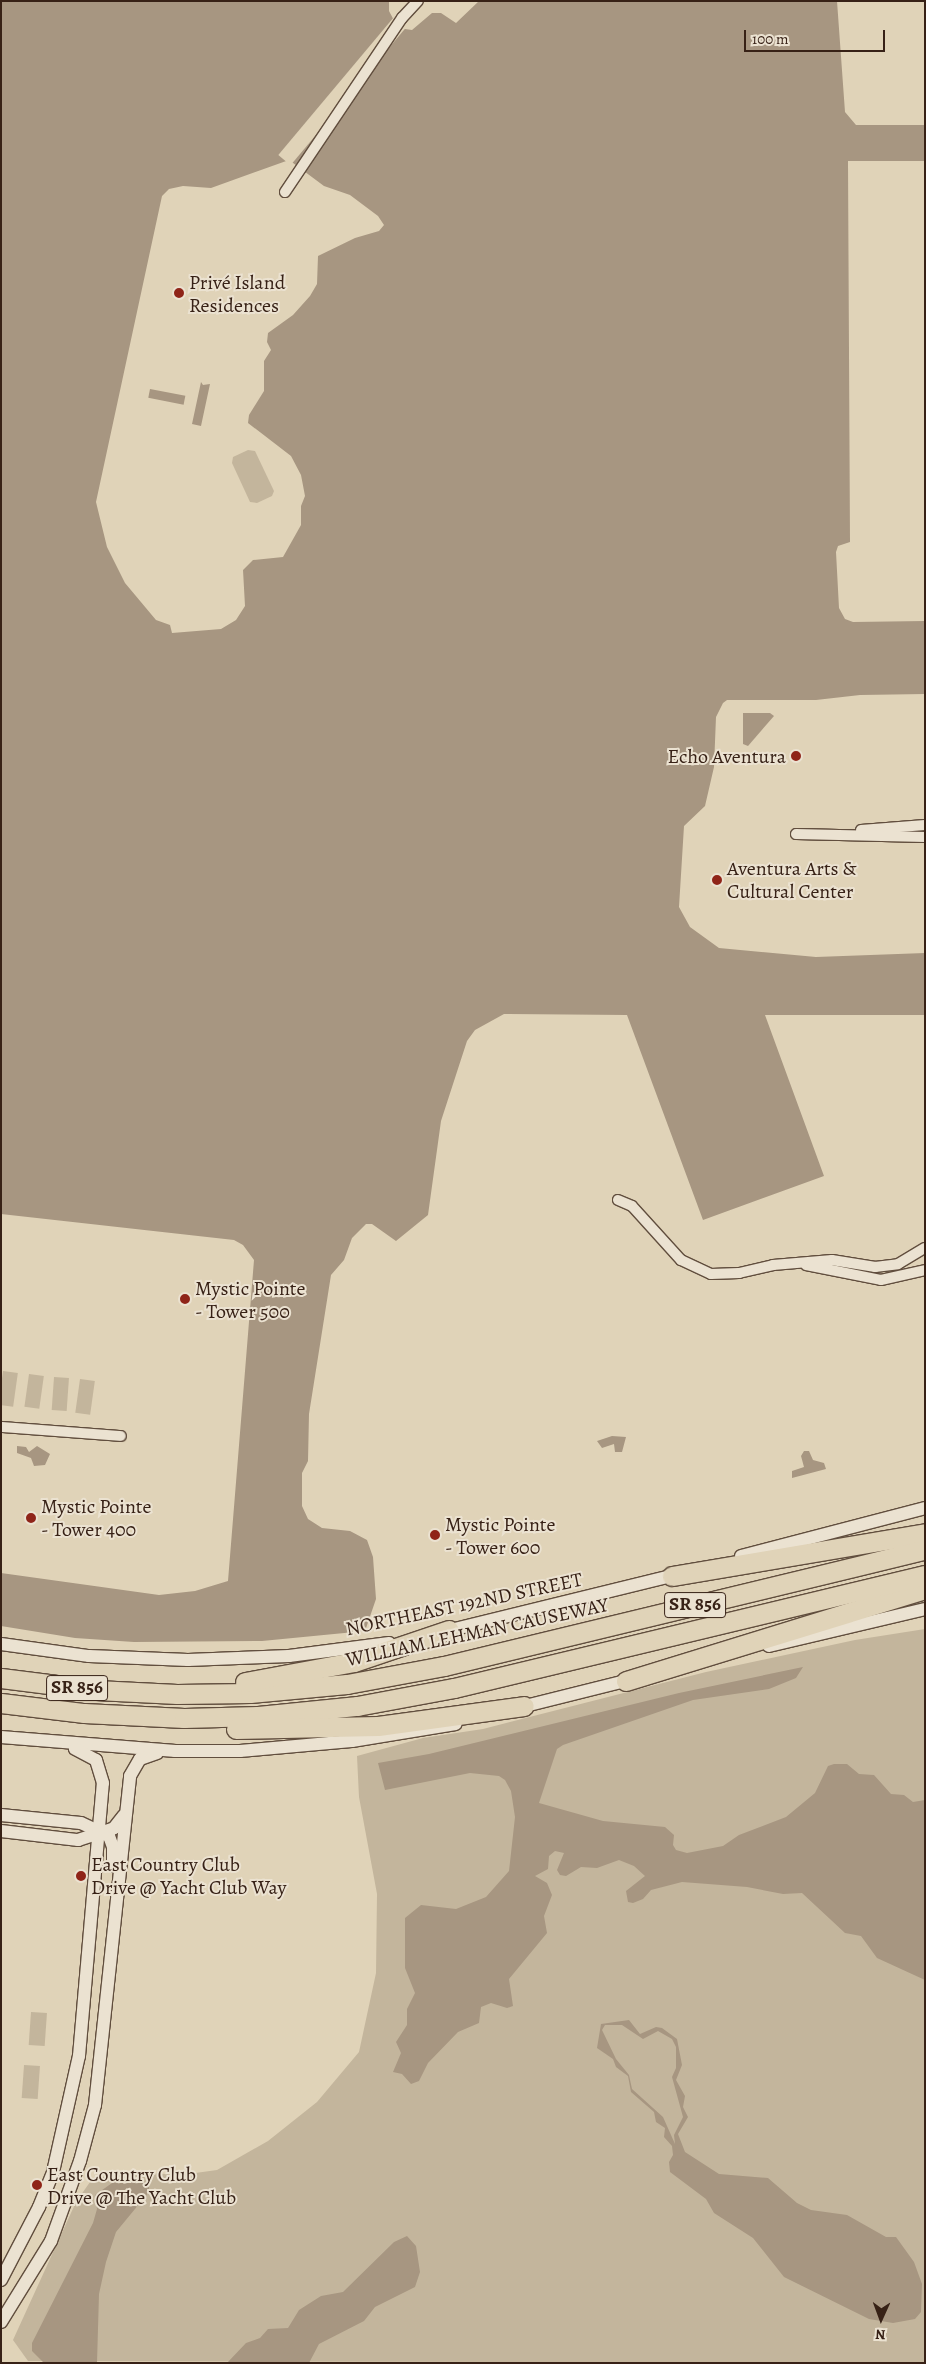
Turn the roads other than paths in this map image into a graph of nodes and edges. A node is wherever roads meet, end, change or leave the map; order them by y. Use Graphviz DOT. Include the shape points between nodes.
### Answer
graph roads {
  1 [pos="418,1"];
  2 [pos="285,192"];
  3 [pos="925,825"];
  4 [pos="796,834"];
  5 [pos="838,834"];
  6 [pos="925,838"];
  7 [pos="618,1200"];
  8 [pos="925,1248"];
  9 [pos="798,1263"];
  10 [pos="925,1270"];
  11 [pos="1,1427"];
  12 [pos="121,1436"];
  13 [pos="925,1508"];
  14 [pos="925,1533"];
  15 [pos="925,1550"];
  16 [pos="925,1574"];
  17 [pos="672,1576"];
  18 [pos="925,1589"];
  19 [pos="925,1609"];
  20 [pos="449,1630"];
  21 [pos="1,1644"];
  22 [pos="1,1678"];
  23 [pos="626,1681"];
  24 [pos="153,1694"];
  25 [pos="1,1703"];
  26 [pos="524,1706"];
  27 [pos="133,1717"];
  28 [pos="1,1737"];
  29 [pos="58,1744"];
  30 [pos="175,1751"];
  31 [pos="125,1812"];
  32 [pos="1,1815"];
  33 [pos="1,1831"];
  34 [pos="97,1831"];
  35 [pos="106,2001"];
  36 [pos="63,2138"];
  37 [pos="85,2143"];
  38 [pos="57,2160"];
  39 [pos="80,2161"];
  40 [pos="1,2280"];
  41 [pos="1,2322"];
  1 -- 2 [label="street" via="402,18"];
  3 -- 5 [label="street" via="889,825"];
  4 -- 5 [label="street"];
  5 -- 6 [label="street"];
  7 -- 9 [label="street" via="632,1206 672,1251 701,1271 724,1275"];
  8 -- 9 [label="street" via="908,1260 887,1266 832,1260"];
  9 -- 10 [label="street" via="881,1280"];
  11 -- 12 [label="street"];
  13 -- 17 [label="street, NORTHEAST 192ND STREET"];
  14 -- 17 [label="highway"];
  15 -- 24 [label="highway, WILLIAM LEHMAN CAUSEWAY / SR 856" via="396,1676 266,1692"];
  16 -- 27 [label="highway, SR 856" via="397,1700 266,1716"];
  17 -- 20 [label="street, NORTHEAST 192ND STREET"];
  18 -- 23 [label="highway"];
  19 -- 23 [label="street"];
  20 -- 21 [label="street, NORTHEAST 192ND STREET" via="334,1651 239,1659 114,1658"];
  20 -- 24 [label="highway" via="330,1668"];
  22 -- 24 [label="highway, WILLIAM LEHMAN CAUSEWAY / SR 856" via="79,1689"];
  23 -- 26 [label="street"];
  25 -- 27 [label="highway, SR 856"];
  26 -- 27 [label="highway" via="378,1726 283,1729 210,1728"];
  26 -- 30 [label="street" via="451,1725 368,1739 264,1750"];
  28 -- 29 [label="street"];
  29 -- 30 [label="street"];
  29 -- 34 [label="street" via="88,1753 101,1768 103,1788"];
  30 -- 31 [label="street" via="148,1755 137,1762 130,1776"];
  31 -- 34 [label="street" via="118,1825"];
  31 -- 35 [label="street"];
  32 -- 34 [label="street" via="81,1823"];
  33 -- 34 [label="street" via="78,1840"];
  34 -- 35 [label="street" via="109,1836 113,1847"];
  34 -- 36 [label="street" via="79,2056"];
  35 -- 37 [label="street" via="95,2105"];
  36 -- 37 [label="street"];
  36 -- 38 [label="street"];
  37 -- 39 [label="street"];
  38 -- 39 [label="street"];
  38 -- 40 [label="street" via="39,2207"];
  39 -- 41 [label="street" via="51,2241"];
}
